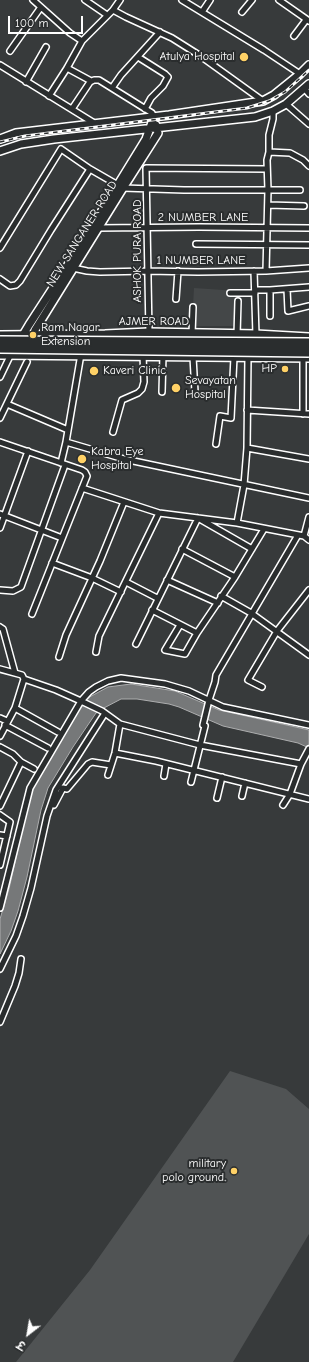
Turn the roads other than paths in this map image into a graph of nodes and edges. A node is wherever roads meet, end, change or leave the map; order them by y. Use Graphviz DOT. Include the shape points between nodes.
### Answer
graph roads {
  1 [pos="33,0"];
  2 [pos="85,0"];
  3 [pos="120,0"];
  4 [pos="182,0"];
  5 [pos="210,0"];
  6 [pos="252,0"];
  7 [pos="279,0"];
  8 [pos="41,7"];
  9 [pos="113,10"];
  10 [pos="202,12"];
  11 [pos="242,12"];
  12 [pos="108,15"];
  13 [pos="308,20"];
  14 [pos="160,32"];
  15 [pos="294,36"];
  16 [pos="82,41"];
  17 [pos="46,47"];
  18 [pos="10,51"];
  19 [pos="138,57"];
  20 [pos="0,65"];
  21 [pos="309,65"];
  22 [pos="67,68"];
  23 [pos="300,74"];
  24 [pos="26,82"];
  25 [pos="91,82"];
  26 [pos="290,83"];
  27 [pos="112,88"];
  28 [pos="305,90"];
  29 [pos="49,96"];
  30 [pos="263,101"];
  31 [pos="286,104"];
  32 [pos="72,109"];
  33 [pos="145,109"];
  34 [pos="273,111"];
  35 [pos="154,117"];
  36 [pos="94,123"];
  37 [pos="309,124"];
  38 [pos="153,129"];
  39 [pos="0,139"];
  40 [pos="0,151"];
  41 [pos="270,152"];
  42 [pos="309,166"];
  43 [pos="90,169"];
  44 [pos="267,169"];
  45 [pos="120,186"];
  46 [pos="147,189"];
  47 [pos="268,190"];
  48 [pos="300,190"];
  49 [pos="268,205"];
  50 [pos="304,206"];
  51 [pos="97,228"];
  52 [pos="148,228"];
  53 [pos="268,228"];
  54 [pos="309,228"];
  55 [pos="196,244"];
  56 [pos="267,245"];
  57 [pos="309,245"];
  58 [pos="0,248"];
  59 [pos="73,268"];
  60 [pos="309,268"];
  61 [pos="148,271"];
  62 [pos="254,271"];
  63 [pos="266,271"];
  64 [pos="178,272"];
  65 [pos="2,281"];
  66 [pos="309,287"];
  67 [pos="0,288"];
  68 [pos="288,289"];
  69 [pos="270,290"];
  70 [pos="255,291"];
  71 [pos="230,293"];
  72 [pos="176,299"];
  73 [pos="238,301"];
  74 [pos="309,306"];
  75 [pos="193,307"];
  76 [pos="270,316"];
  77 [pos="149,333"];
  78 [pos="192,334"];
  79 [pos="23,335"];
  80 [pos="33,335"];
  81 [pos="237,335"];
  82 [pos="256,335"];
  83 [pos="0,336"];
  84 [pos="309,338"];
  85 [pos="0,341"];
  86 [pos="309,342"];
  87 [pos="0,348"];
  88 [pos="0,354"];
  89 [pos="15,354"];
  90 [pos="81,354"];
  91 [pos="143,355"];
  92 [pos="163,355"];
  93 [pos="307,355"];
  94 [pos="194,356"];
  95 [pos="234,357"];
  96 [pos="248,357"];
  97 [pos="29,358"];
  98 [pos="0,377"];
  99 [pos="162,392"];
  100 [pos="195,392"];
  101 [pos="6,404"];
  102 [pos="248,410"];
  103 [pos="303,414"];
  104 [pos="309,414"];
  105 [pos="0,418"];
  106 [pos="68,430"];
  107 [pos="114,432"];
  108 [pos="0,442"];
  109 [pos="66,442"];
  110 [pos="216,444"];
  111 [pos="247,448"];
  112 [pos="28,451"];
  113 [pos="309,459"];
  114 [pos="63,464"];
  115 [pos="244,485"];
  116 [pos="82,488"];
  117 [pos="309,498"];
  118 [pos="124,502"];
  119 [pos="159,513"];
  120 [pos="2,514"];
  121 [pos="309,517"];
  122 [pos="198,518"];
  123 [pos="236,523"];
  124 [pos="0,528"];
  125 [pos="264,529"];
  126 [pos="41,530"];
  127 [pos="298,535"];
  128 [pos="304,536"];
  129 [pos="62,538"];
  130 [pos="309,540"];
  131 [pos="182,549"];
  132 [pos="252,549"];
  133 [pos="52,563"];
  134 [pos="235,577"];
  135 [pos="92,578"];
  136 [pos="167,580"];
  137 [pos="126,582"];
  138 [pos="0,590"];
  139 [pos="309,590"];
  140 [pos="120,592"];
  141 [pos="221,596"];
  142 [pos="158,598"];
  143 [pos="218,603"];
  144 [pos="152,610"];
  145 [pos="32,614"];
  146 [pos="252,614"];
  147 [pos="180,625"];
  148 [pos="0,627"];
  149 [pos="277,631"];
  150 [pos="197,633"];
  151 [pos="136,644"];
  152 [pos="96,652"];
  153 [pos="309,655"];
  154 [pos="59,657"];
  155 [pos="0,669"];
  156 [pos="15,673"];
  157 [pos="24,679"];
  158 [pos="262,687"];
  159 [pos="209,700"];
  160 [pos="82,702"];
  161 [pos="15,708"];
  162 [pos="103,712"];
  163 [pos="0,718"];
  164 [pos="6,723"];
  165 [pos="120,724"];
  166 [pos="309,725"];
  167 [pos="58,732"];
  168 [pos="0,736"];
  169 [pos="200,745"];
  170 [pos="0,747"];
  171 [pos="48,748"];
  172 [pos="308,751"];
  173 [pos="115,753"];
  174 [pos="21,762"];
  175 [pos="166,764"];
  176 [pos="301,764"];
  177 [pos="111,765"];
  178 [pos="34,769"];
  179 [pos="194,770"];
  180 [pos="108,775"];
  181 [pos="164,776"];
  182 [pos="222,777"];
  183 [pos="191,782"];
  184 [pos="246,783"];
  185 [pos="290,794"];
  186 [pos="242,796"];
  187 [pos="217,798"];
  188 [pos="309,799"];
  189 [pos="54,805"];
  190 [pos="283,805"];
  191 [pos="0,806"];
  192 [pos="0,816"];
  193 [pos="0,835"];
  194 [pos="7,836"];
  195 [pos="0,865"];
  196 [pos="0,908"];
  197 [pos="21,959"];
  198 [pos="0,969"];
  199 [pos="0,1022"];
  1 -- 8 [label="street"];
  2 -- 12 [label="street"];
  3 -- 9 [label="street"];
  4 -- 10 [label="street"];
  5 -- 10 [label="street"];
  6 -- 11 [label="street"];
  7 -- 13 [label="street"];
  8 -- 16 [label="street"];
  8 -- 18 [label="street"];
  9 -- 12 [label="street"];
  9 -- 14 [label="street"];
  10 -- 23 [label="street"];
  12 -- 16 [label="street"];
  13 -- 15 [label="street"];
  14 -- 19 [label="street"];
  14 -- 30 [label="street" via="200,55"];
  16 -- 22 [label="street"];
  17 -- 24 [label="street"];
  19 -- 27 [label="street"];
  19 -- 33 [label="street" via="168,77 163,86 150,98"];
  20 -- 24 [label="street"];
  21 -- 23 [label="main road"];
  22 -- 25 [label="street"];
  22 -- 29 [label="street"];
  23 -- 26 [label="main road"];
  24 -- 29 [label="street"];
  25 -- 27 [label="street" via="98,80"];
  25 -- 32 [label="street"];
  26 -- 28 [label="main road"];
  26 -- 30 [label="main road"];
  27 -- 33 [label="street"];
  28 -- 31 [label="main road"];
  29 -- 32 [label="street"];
  30 -- 35 [label="main road"];
  31 -- 34 [label="main road"];
  31 -- 37 [label="street"];
  32 -- 36 [label="street"];
  33 -- 35 [label="street"];
  34 -- 38 [label="main road" via="255,117"];
  34 -- 41 [label="street" via="269,135"];
  35 -- 36 [label="main road"];
  35 -- 38 [label="main road, NEW SANGANER ROAD"];
  36 -- 39 [label="main road" via="16,133"];
  38 -- 40 [label="main road" via="54,139 21,144"];
  38 -- 45 [label="main road, NEW SANGANER ROAD"];
  41 -- 42 [label="street" via="290,153"];
  41 -- 44 [label="street"];
  43 -- 45 [label="street"];
  43 -- 58 [label="street" via="61,149"];
  43 -- 65 [label="street" via="20,281 10,286"];
  44 -- 46 [label="street, ASHOK PURA ROAD" via="146,168"];
  44 -- 47 [label="street"];
  45 -- 46 [label="street"];
  45 -- 51 [label="main road, NEW SANGANER ROAD"];
  45 -- 79 [label="main road, NEW SANGANER ROAD"];
  46 -- 47 [label="street"];
  46 -- 52 [label="street, ASHOK PURA ROAD"];
  47 -- 48 [label="street"];
  47 -- 49 [label="street"];
  49 -- 50 [label="street"];
  49 -- 53 [label="street"];
  51 -- 52 [label="street, 2 NUMBER LANE"];
  51 -- 59 [label="main road, NEW SANGANER ROAD"];
  52 -- 53 [label="street, 2 NUMBER LANE"];
  52 -- 61 [label="street, ASHOK PURA ROAD"];
  53 -- 54 [label="street, 2 NUMBER LANE"];
  53 -- 56 [label="street"];
  55 -- 56 [label="street"];
  56 -- 57 [label="street"];
  56 -- 63 [label="street"];
  59 -- 61 [label="street, 1 NUMBER LANE" via="100,272"];
  59 -- 80 [label="main road, NEW SANGANER ROAD"];
  60 -- 63 [label="street"];
  61 -- 64 [label="street, 1 NUMBER LANE"];
  61 -- 77 [label="street, ASHOK PURA ROAD"];
  62 -- 63 [label="street, 1 NUMBER LANE"];
  62 -- 64 [label="street, 1 NUMBER LANE"];
  62 -- 70 [label="street"];
  64 -- 72 [label="street"];
  65 -- 67 [label="street"];
  66 -- 68 [label="street"];
  68 -- 69 [label="street"];
  68 -- 74 [label="street" via="288,311"];
  69 -- 70 [label="street"];
  69 -- 76 [label="street"];
  70 -- 71 [label="street"];
  70 -- 82 [label="street"];
  73 -- 81 [label="street"];
  75 -- 78 [label="street"];
  77 -- 78 [label="highway, AJMER ROAD"];
  77 -- 80 [label="highway, AJMER ROAD"];
  78 -- 81 [label="highway, AJMER ROAD"];
  79 -- 80 [label="highway, AJMER ROAD"];
  79 -- 83 [label="highway, AJMER ROAD"];
  79 -- 89 [label="main road, NEW SANGANER ROAD"];
  80 -- 97 [label="main road, NEW SANGANER ROAD"];
  81 -- 82 [label="highway, AJMER ROAD"];
  82 -- 84 [label="highway, AJMER ROAD"];
  85 -- 86 [label="highway, bridge"];
  87 -- 93 [label="highway, bridge"];
  88 -- 89 [label="highway"];
  89 -- 97 [label="highway"];
  89 -- 98 [label="street"];
  90 -- 91 [label="highway"];
  90 -- 97 [label="highway"];
  90 -- 106 [label="street"];
  91 -- 92 [label="highway"];
  91 -- 107 [label="street" via="142,389 122,400"];
  92 -- 94 [label="highway"];
  92 -- 99 [label="street"];
  93 -- 96 [label="highway"];
  93 -- 103 [label="street"];
  94 -- 95 [label="highway"];
  94 -- 100 [label="street"];
  95 -- 96 [label="highway"];
  95 -- 110 [label="street" via="231,418 220,416"];
  96 -- 102 [label="street"];
  97 -- 101 [label="street"];
  101 -- 105 [label="street"];
  101 -- 106 [label="street"];
  102 -- 103 [label="street"];
  102 -- 111 [label="street"];
  103 -- 104 [label="street"];
  106 -- 109 [label="street"];
  108 -- 112 [label="street"];
  109 -- 114 [label="street"];
  109 -- 115 [label="street" via="124,459"];
  111 -- 113 [label="street"];
  111 -- 115 [label="street"];
  112 -- 114 [label="street"];
  112 -- 120 [label="street"];
  114 -- 116 [label="street" via="85,472 87,476"];
  114 -- 126 [label="street"];
  115 -- 117 [label="street"];
  115 -- 123 [label="street"];
  116 -- 118 [label="street"];
  116 -- 129 [label="street"];
  118 -- 119 [label="street"];
  118 -- 135 [label="street"];
  119 -- 122 [label="street"];
  119 -- 137 [label="street"];
  120 -- 124 [label="street"];
  120 -- 126 [label="street"];
  121 -- 128 [label="street"];
  122 -- 123 [label="street"];
  122 -- 131 [label="street"];
  122 -- 132 [label="street"];
  123 -- 125 [label="street"];
  125 -- 127 [label="street"];
  125 -- 132 [label="street"];
  126 -- 129 [label="street"];
  126 -- 138 [label="street" via="20,587 13,591"];
  127 -- 128 [label="street"];
  127 -- 146 [label="street"];
  128 -- 130 [label="street"];
  129 -- 133 [label="street"];
  131 -- 134 [label="street"];
  131 -- 136 [label="street"];
  132 -- 134 [label="street"];
  133 -- 135 [label="street"];
  133 -- 145 [label="street"];
  134 -- 141 [label="street"];
  135 -- 140 [label="street"];
  135 -- 154 [label="street" via="66,635"];
  136 -- 142 [label="street"];
  136 -- 143 [label="street"];
  137 -- 140 [label="street"];
  137 -- 142 [label="street"];
  139 -- 149 [label="street"];
  140 -- 152 [label="street" via="99,636"];
  141 -- 143 [label="street"];
  141 -- 146 [label="street"];
  142 -- 144 [label="street"];
  143 -- 150 [label="street"];
  144 -- 147 [label="street"];
  144 -- 151 [label="street"];
  146 -- 149 [label="street"];
  146 -- 159 [label="street" via="216,675"];
  147 -- 150 [label="street"];
  147 -- 150 [label="street" via="165,650 185,654"];
  148 -- 156 [label="street" via="3,629"];
  149 -- 153 [label="street"];
  149 -- 158 [label="street" via="248,680"];
  155 -- 156 [label="street"];
  156 -- 157 [label="street" via="22,675"];
  157 -- 160 [label="street"];
  157 -- 161 [label="street"];
  159 -- 160 [label="street" via="178,687 122,678 108,680 96,687 88,692"];
  159 -- 166 [label="street" via="223,706"];
  159 -- 169 [label="street"];
  160 -- 162 [label="street"];
  160 -- 196 [label="street" via="30,788"];
  161 -- 164 [label="street"];
  161 -- 167 [label="street"];
  162 -- 165 [label="street"];
  162 -- 198 [label="street" via="56,790 47,816 23,916"];
  163 -- 164 [label="street"];
  164 -- 168 [label="street"];
  164 -- 171 [label="street"];
  165 -- 169 [label="street"];
  165 -- 173 [label="street"];
  169 -- 176 [label="street"];
  169 -- 179 [label="street"];
  170 -- 174 [label="street"];
  172 -- 176 [label="street"];
  173 -- 175 [label="street"];
  173 -- 177 [label="street"];
  174 -- 178 [label="street"];
  174 -- 191 [label="street"];
  175 -- 179 [label="street"];
  175 -- 181 [label="street"];
  176 -- 185 [label="street"];
  177 -- 180 [label="street"];
  177 -- 189 [label="street" via="92,762 88,764 68,790 63,788"];
  179 -- 182 [label="street"];
  179 -- 183 [label="street"];
  182 -- 184 [label="street"];
  182 -- 187 [label="street"];
  184 -- 185 [label="street"];
  184 -- 186 [label="street"];
  185 -- 188 [label="street"];
  185 -- 190 [label="street"];
  192 -- 194 [label="street" via="10,822"];
  193 -- 194 [label="street"];
  194 -- 195 [label="street"];
  197 -- 199 [label="street" via="16,986"];
}
